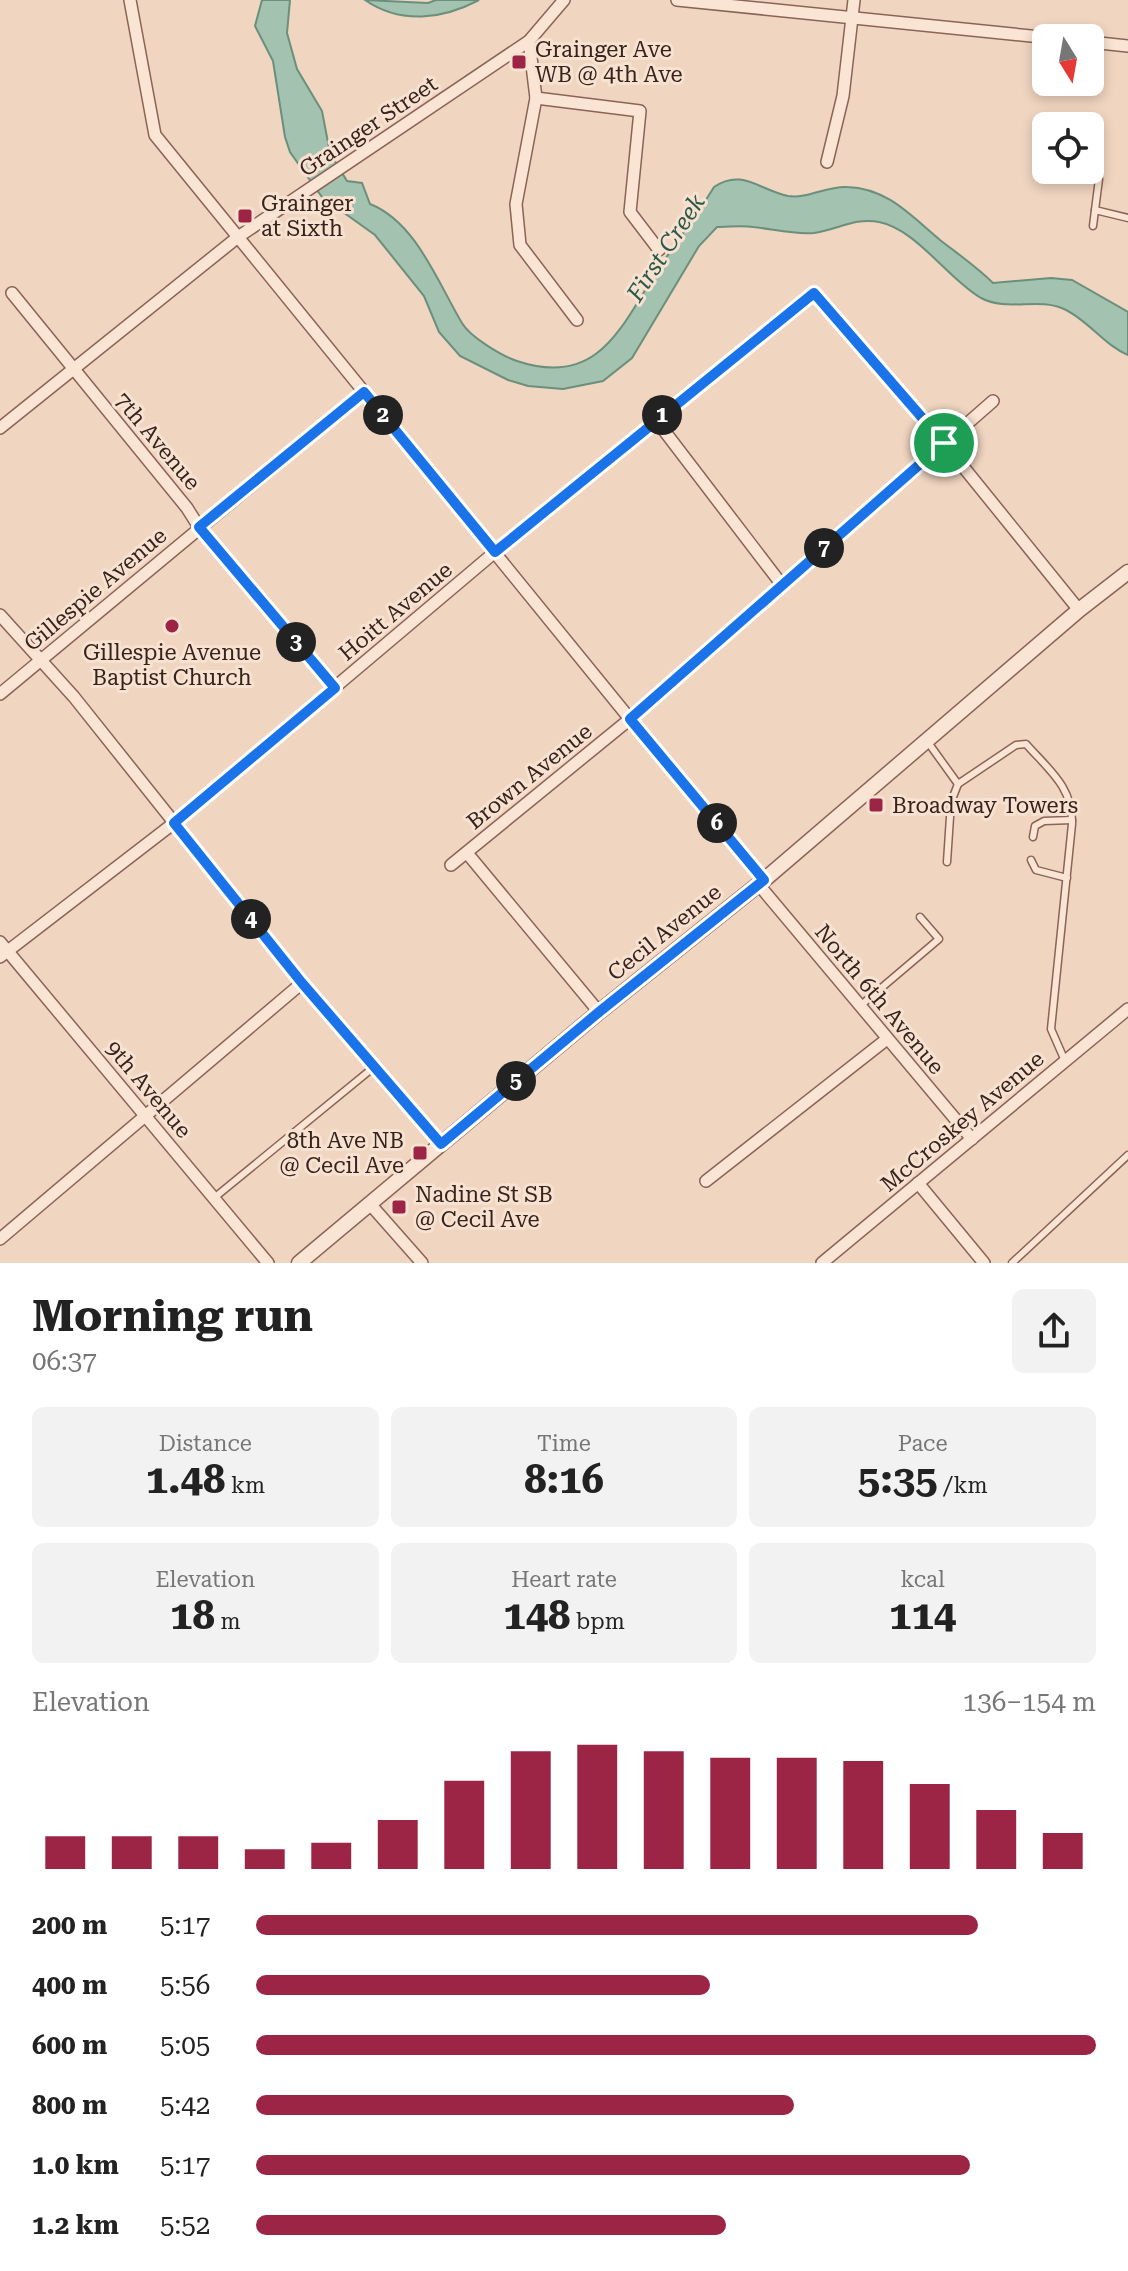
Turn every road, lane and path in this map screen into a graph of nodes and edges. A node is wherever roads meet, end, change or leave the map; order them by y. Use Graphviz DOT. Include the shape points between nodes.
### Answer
graph roads {
  1 [pos="130,0"];
  2 [pos="564,0"];
  3 [pos="677,0"];
  4 [pos="854,0"];
  5 [pos="852,18"];
  6 [pos="1032,36"];
  7 [pos="529,41"];
  8 [pos="1104,43"];
  9 [pos="1128,46"];
  10 [pos="536,98"];
  11 [pos="827,162"];
  12 [pos="1098,184"];
  13 [pos="1095,210"];
  14 [pos="1128,218"];
  15 [pos="1093,226"];
  16 [pos="238,237"];
  17 [pos="659,250"];
  18 [pos="12,293"];
  19 [pos="577,320"];
  20 [pos="72,368"];
  21 [pos="364,392"];
  22 [pos="993,401"];
  23 [pos="656,420"];
  24 [pos="0,428"];
  25 [pos="944,443"];
  26 [pos="199,527"];
  27 [pos="495,552"];
  28 [pos="1128,572"];
  29 [pos="782,585"];
  30 [pos="1079,610"];
  31 [pos="0,615"];
  32 [pos="40,662"];
  33 [pos="335,688"];
  34 [pos="0,694"];
  35 [pos="630,719"];
  36 [pos="927,741"];
  37 [pos="958,784"];
  38 [pos="1072,820"];
  39 [pos="174,823"];
  40 [pos="1033,837"];
  41 [pos="467,853"];
  42 [pos="1031,860"];
  43 [pos="947,862"];
  44 [pos="451,865"];
  45 [pos="1067,878"];
  46 [pos="762,882"];
  47 [pos="920,917"];
  48 [pos="2,950"];
  49 [pos="302,983"];
  50 [pos="860,1006"];
  51 [pos="1128,1009"];
  52 [pos="599,1012"];
  53 [pos="887,1039"];
  54 [pos="1065,1061"];
  55 [pos="374,1067"];
  56 [pos="145,1115"];
  57 [pos="972,1139"];
  58 [pos="441,1144"];
  59 [pos="1128,1155"];
  60 [pos="706,1181"];
  61 [pos="918,1183"];
  62 [pos="214,1198"];
  63 [pos="370,1204"];
  64 [pos="0,1239"];
  65 [pos="268,1263"];
  66 [pos="299,1263"];
  67 [pos="422,1263"];
  68 [pos="822,1263"];
  69 [pos="984,1263"];
  70 [pos="1012,1263"];
  1 -- 16 [label="street, North 6th Avenue" via="155,135"];
  2 -- 7 [label="street, Grainger Street"];
  3 -- 5 [label="street"];
  4 -- 5 [label="street"];
  5 -- 6 [label="street"];
  5 -- 11 [label="street" via="843,96"];
  7 -- 10 [label="street"];
  7 -- 16 [label="street, Grainger Street"];
  8 -- 9 [label="street"];
  10 -- 17 [label="street" via="640,111 630,212"];
  10 -- 19 [label="street" via="516,204 520,245"];
  12 -- 13 [label="lane"];
  13 -- 14 [label="lane"];
  13 -- 15 [label="lane"];
  16 -- 20 [label="street, Grainger Street"];
  16 -- 21 [label="street, North 6th Avenue"];
  18 -- 20 [label="street, 7th Avenue"];
  20 -- 24 [label="street, Grainger Street"];
  20 -- 26 [label="street, 7th Avenue"];
  21 -- 26 [label="street, Gillespie Avenue"];
  21 -- 27 [label="street, North 6th Avenue"];
  22 -- 25 [label="street, Brown Avenue"];
  23 -- 25 [label="street, Hoitt Avenue" via="814,293"];
  23 -- 27 [label="street, Hoitt Avenue"];
  23 -- 29 [label="street"];
  25 -- 29 [label="street, Brown Avenue"];
  25 -- 30 [label="street"];
  26 -- 32 [label="street, Gillespie Avenue"];
  26 -- 33 [label="street, 7th Avenue"];
  27 -- 33 [label="street, Hoitt Avenue"];
  27 -- 35 [label="street, North 6th Avenue"];
  28 -- 30 [label="street, Cecil Avenue"];
  29 -- 35 [label="street, Brown Avenue"];
  30 -- 36 [label="street, Cecil Avenue"];
  31 -- 32 [label="street"];
  32 -- 34 [label="street, Gillespie Avenue"];
  32 -- 39 [label="street"];
  33 -- 39 [label="street, Hoitt Avenue"];
  35 -- 41 [label="street, Brown Avenue"];
  35 -- 46 [label="street, North 6th Avenue"];
  36 -- 37 [label="lane"];
  36 -- 46 [label="street, Cecil Avenue"];
  37 -- 38 [label="lane" via="1016,745 1026,744 1068,792"];
  37 -- 43 [label="lane" via="951,802"];
  38 -- 40 [label="lane" via="1044,821 1035,826"];
  38 -- 45 [label="lane"];
  39 -- 48 [label="street, Hoitt Avenue"];
  39 -- 49 [label="street"];
  41 -- 44 [label="street, Brown Avenue"];
  41 -- 52 [label="street"];
  42 -- 45 [label="lane" via="1036,870"];
  45 -- 54 [label="lane" via="1051,1029"];
  46 -- 50 [label="street, North 6th Avenue"];
  46 -- 52 [label="street, Cecil Avenue"];
  47 -- 50 [label="lane" via="939,939"];
  48 -- 56 [label="street, 9th Avenue"];
  49 -- 55 [label="street"];
  49 -- 56 [label="street"];
  50 -- 53 [label="street, North 6th Avenue"];
  51 -- 54 [label="street, McCroskey Avenue"];
  52 -- 58 [label="street, Cecil Avenue"];
  53 -- 57 [label="street, North 6th Avenue"];
  53 -- 60 [label="street"];
  54 -- 57 [label="street, McCroskey Avenue"];
  55 -- 58 [label="street"];
  55 -- 62 [label="lane"];
  56 -- 62 [label="street, 9th Avenue"];
  56 -- 64 [label="street"];
  57 -- 61 [label="street, McCroskey Avenue"];
  58 -- 63 [label="street, Cecil Avenue"];
  59 -- 70 [label="lane"];
  61 -- 68 [label="street, McCroskey Avenue"];
  61 -- 69 [label="street"];
  62 -- 65 [label="street, 9th Avenue"];
  63 -- 66 [label="street, Cecil Avenue"];
  63 -- 67 [label="street"];
}
